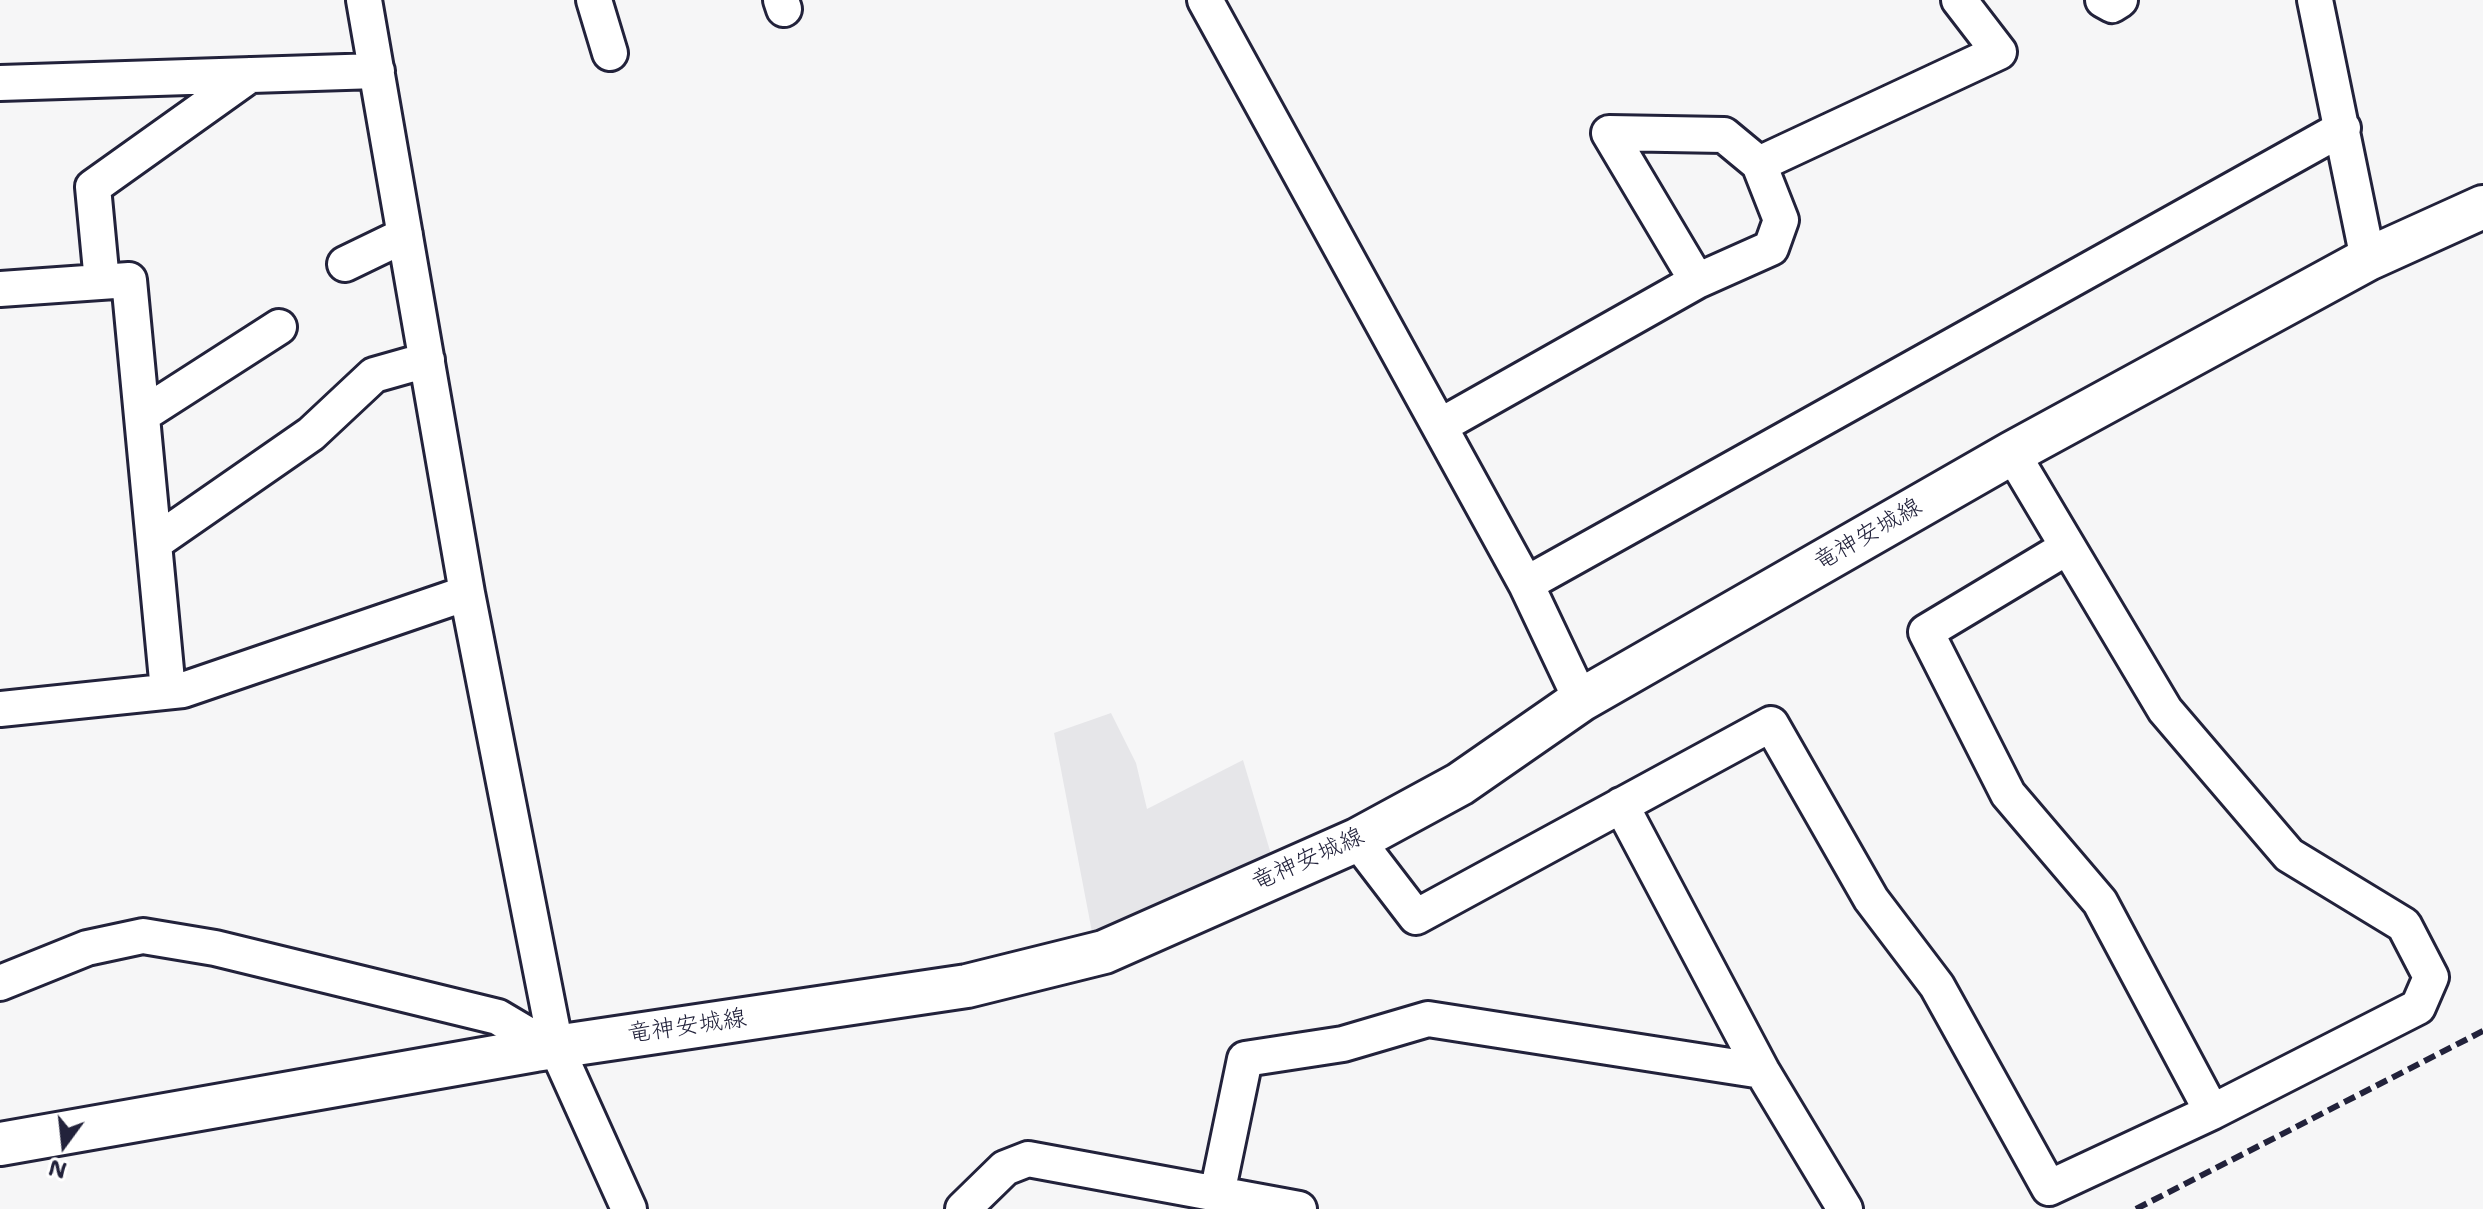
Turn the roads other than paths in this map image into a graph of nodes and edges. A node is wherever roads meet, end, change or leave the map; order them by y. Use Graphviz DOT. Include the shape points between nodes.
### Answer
graph roads {
  1 [pos="364,0"];
  2 [pos="594,0"];
  3 [pos="1205,0"];
  4 [pos="1959,0"];
  5 [pos="2103,0"];
  6 [pos="2120,0"];
  7 [pos="2315,0"];
  8 [pos="610,53"];
  9 [pos="377,71"];
  10 [pos="250,75"];
  11 [pos="0,83"];
  12 [pos="2343,128"];
  13 [pos="1759,164"];
  14 [pos="2483,207"];
  15 [pos="405,235"];
  16 [pos="2368,259"];
  17 [pos="345,264"];
  18 [pos="1697,281"];
  19 [pos="102,282"];
  20 [pos="0,289"];
  21 [pos="279,327"];
  22 [pos="427,360"];
  23 [pos="142,415"];
  24 [pos="1440,426"];
  25 [pos="2012,453"];
  26 [pos="154,543"];
  27 [pos="2066,548"];
  28 [pos="1526,584"];
  29 [pos="467,593"];
  30 [pos="168,691"];
  31 [pos="1581,700"];
  32 [pos="0,709"];
  33 [pos="1621,805"];
  34 [pos="1357,840"];
  35 [pos="0,983"];
  36 [pos="546,1048"];
  37 [pos="1762,1071"];
  38 [pos="2212,1112"];
  39 [pos="0,1144"];
  40 [pos="1217,1194"];
  41 [pos="629,1209"];
  42 [pos="963,1209"];
  43 [pos="1299,1209"];
  44 [pos="1845,1209"];
  1 -- 9 [label="street"];
  2 -- 8 [label="street"];
  3 -- 24 [label="street"];
  4 -- 13 [label="street" via="1999,52"];
  5 -- 6 [label="street" via="2112,5"];
  7 -- 12 [label="street"];
  9 -- 10 [label="street"];
  9 -- 15 [label="street"];
  10 -- 11 [label="street"];
  10 -- 19 [label="street" via="93,187"];
  12 -- 16 [label="street"];
  12 -- 28 [label="street"];
  13 -- 18 [label="street" via="1781,220 1771,248"];
  13 -- 18 [label="street" via="1724,135 1609,133"];
  14 -- 16 [label="street, 竜神安城線"];
  15 -- 17 [label="street"];
  15 -- 22 [label="street"];
  16 -- 25 [label="street, 竜神安城線"];
  18 -- 24 [label="street"];
  19 -- 20 [label="street"];
  19 -- 23 [label="street" via="129,280"];
  21 -- 23 [label="street"];
  22 -- 26 [label="street" via="374,375 311,434"];
  22 -- 29 [label="street"];
  23 -- 26 [label="street"];
  24 -- 28 [label="street"];
  25 -- 27 [label="street"];
  25 -- 31 [label="street, 竜神安城線"];
  26 -- 30 [label="street"];
  27 -- 38 [label="street" via="1926,632 2008,794 2100,902"];
  27 -- 38 [label="street" via="2165,710 2289,855 2404,925 2431,977 2418,1007"];
  28 -- 31 [label="street"];
  29 -- 30 [label="street"];
  29 -- 36 [label="street"];
  30 -- 32 [label="street"];
  31 -- 34 [label="street, 竜神安城線" via="1460,784"];
  33 -- 34 [label="street" via="1416,917"];
  33 -- 37 [label="street"];
  33 -- 38 [label="street" via="1771,724 1871,899 1937,986 2049,1188"];
  34 -- 36 [label="street, 竜神安城線" via="1104,952 967,986"];
  35 -- 36 [label="street" via="87,948 143,936 215,948 498,1017"];
  36 -- 39 [label="street, 竜神安城線"];
  36 -- 41 [label="street"];
  37 -- 40 [label="street" via="1428,1019 1343,1044 1245,1059"];
  37 -- 44 [label="street"];
  40 -- 42 [label="street" via="1028,1159 1005,1168"];
  40 -- 43 [label="street"];
}
